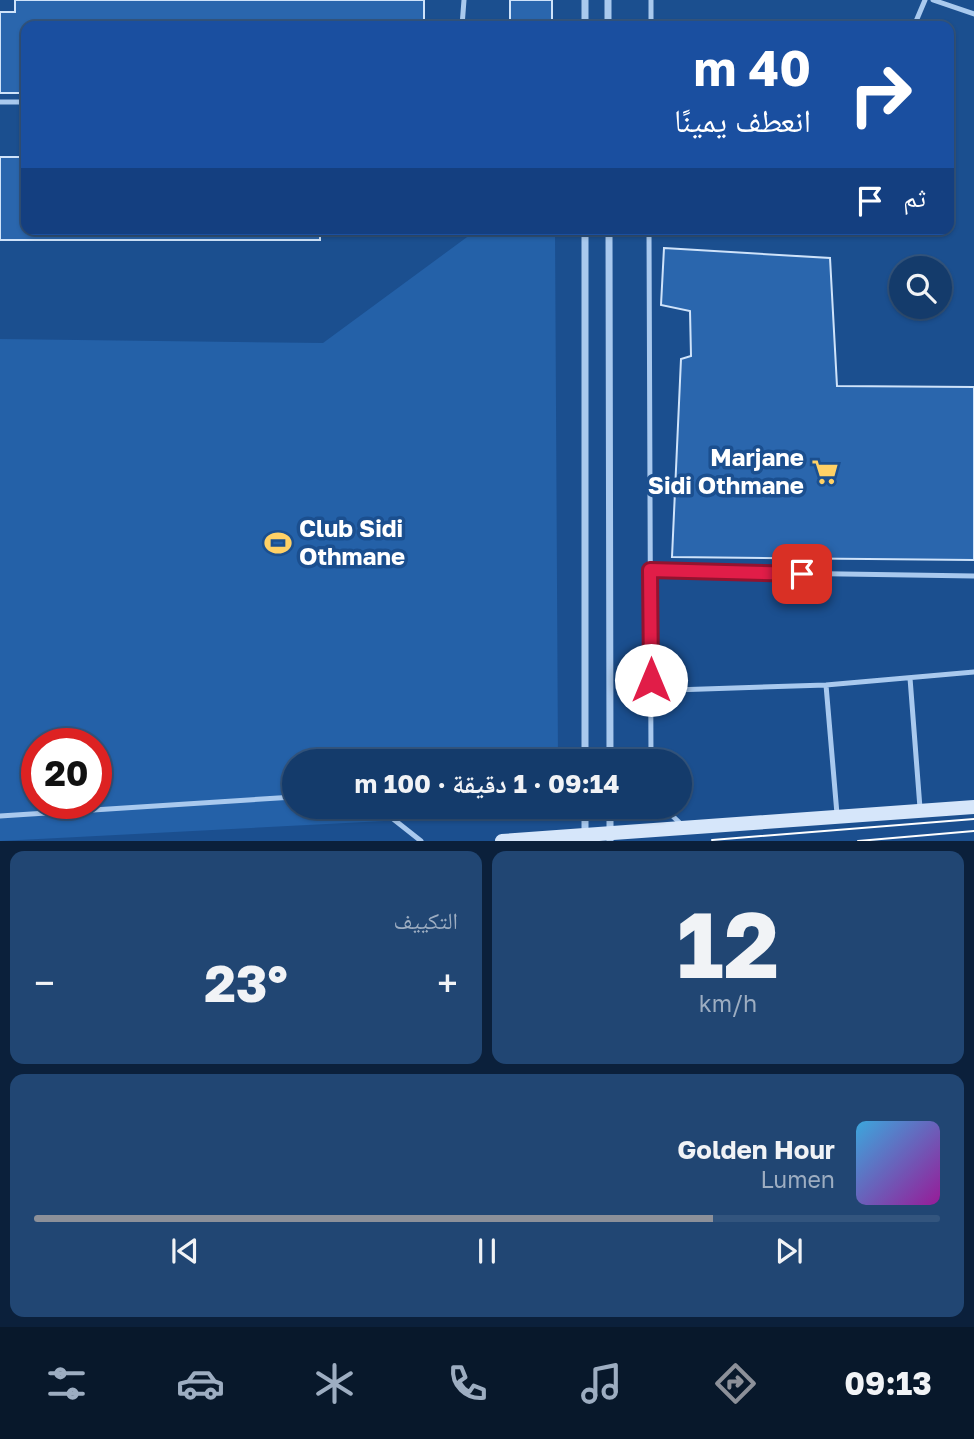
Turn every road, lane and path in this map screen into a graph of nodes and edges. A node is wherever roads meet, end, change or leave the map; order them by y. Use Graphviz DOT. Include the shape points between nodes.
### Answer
graph roads {
  1 [pos="464,0"];
  2 [pos="585,0"];
  3 [pos="608,0"];
  4 [pos="651,0"];
  5 [pos="925,0"];
  6 [pos="933,0"];
  7 [pos="974,14"];
  8 [pos="462,21"];
  9 [pos="585,21"];
  10 [pos="608,21"];
  11 [pos="651,21"];
  12 [pos="916,21"];
  13 [pos="0,102"];
  14 [pos="21,102"];
  15 [pos="585,235"];
  16 [pos="609,235"];
  17 [pos="649,235"];
  18 [pos="650,570"];
  19 [pos="974,576"];
  20 [pos="974,672"];
  21 [pos="910,678"];
  22 [pos="665,680"];
  23 [pos="826,685"];
  24 [pos="585,749"];
  25 [pos="610,749"];
  26 [pos="651,749"];
  27 [pos="282,798"];
  28 [pos="974,807"];
  29 [pos="920,811"];
  30 [pos="0,816"];
  31 [pos="837,817"];
  32 [pos="393,819"];
  33 [pos="585,819"];
  34 [pos="673,819"];
  35 [pos="685,827"];
  36 [pos="610,836"];
  37 [pos="585,837"];
  38 [pos="421,841"];
  39 [pos="502,841"];
  1 -- 8 [label="lane"];
  2 -- 9 [label="street"];
  3 -- 10 [label="street"];
  4 -- 11 [label="lane"];
  5 -- 12 [label="lane"];
  6 -- 7 [label="lane"];
  13 -- 14 [label="lane"];
  15 -- 24 [label="street"];
  16 -- 25 [label="street"];
  17 -- 18 [label="lane"];
  18 -- 19 [label="lane"];
  18 -- 26 [label="lane"];
  20 -- 21 [label="lane"];
  21 -- 23 [label="lane"];
  21 -- 29 [label="lane"];
  22 -- 23 [label="lane" via="674,690"];
  23 -- 31 [label="lane"];
  27 -- 30 [label="lane"];
  28 -- 29 [label="street"];
  29 -- 31 [label="street"];
  31 -- 35 [label="street"];
  32 -- 38 [label="lane"];
  33 -- 37 [label="street"];
  34 -- 35 [label="lane"];
  35 -- 36 [label="street"];
  36 -- 37 [label="street"];
  37 -- 39 [label="street"];
}
